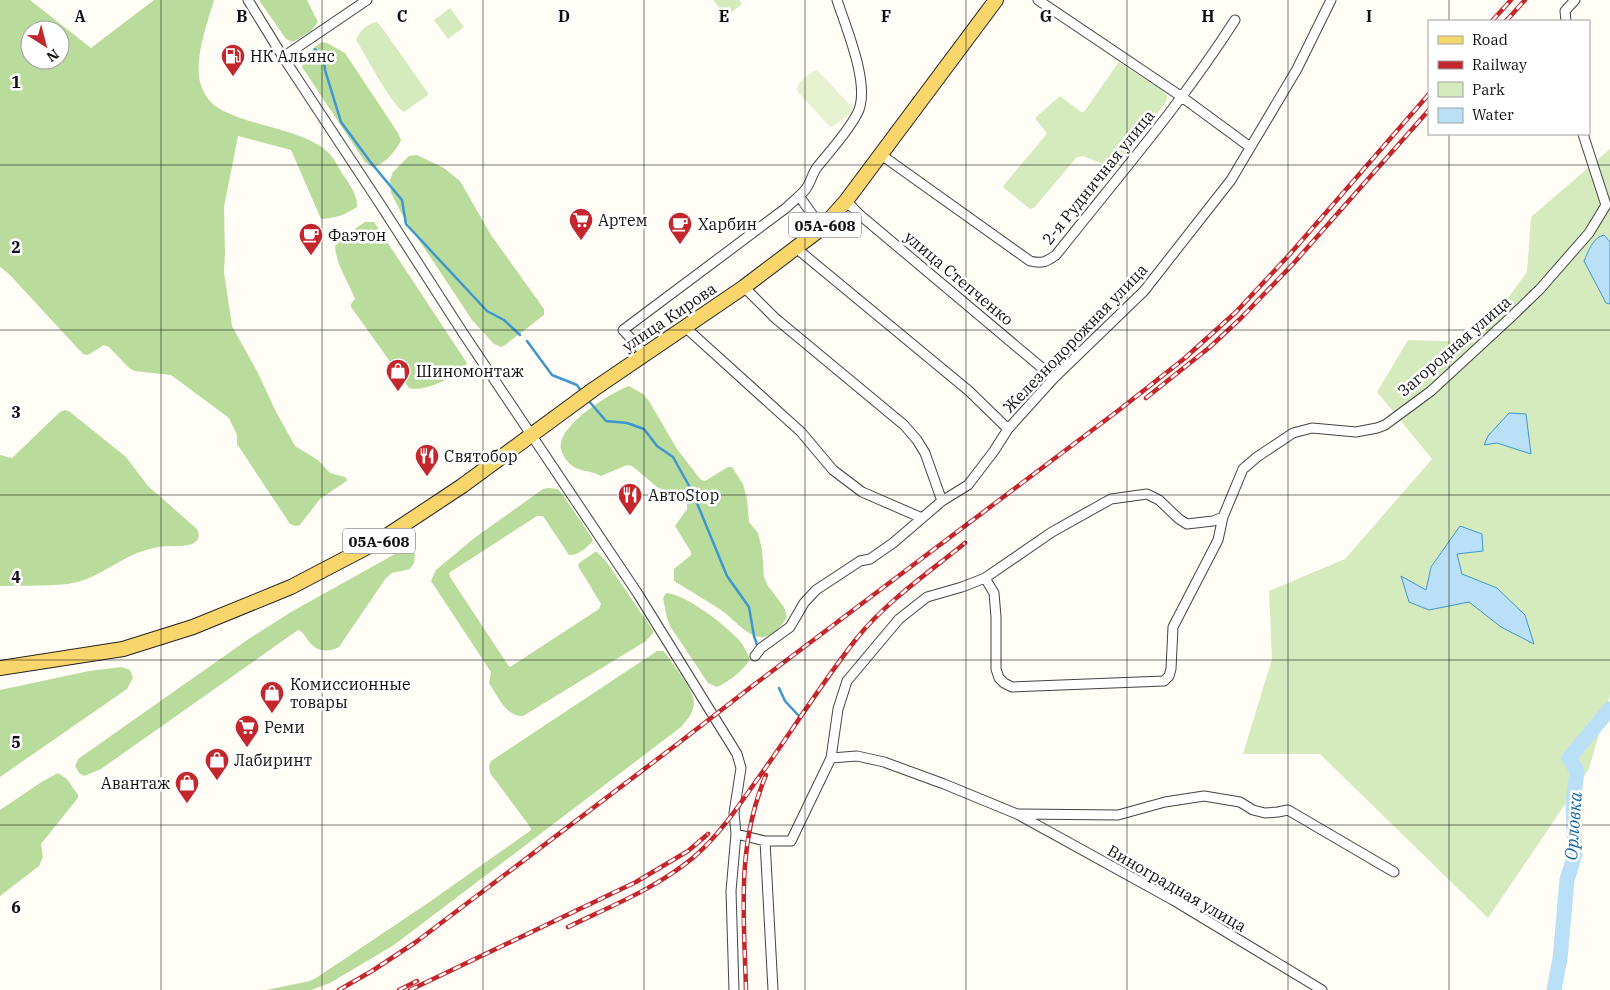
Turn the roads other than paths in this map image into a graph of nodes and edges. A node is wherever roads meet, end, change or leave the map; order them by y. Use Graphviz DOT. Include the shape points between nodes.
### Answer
graph roads {
  1 [pos="248,0"];
  2 [pos="367,0"];
  3 [pos="837,0"];
  4 [pos="996,0"];
  5 [pos="1038,0"];
  6 [pos="1331,0"];
  7 [pos="1574,0"];
  8 [pos="1235,20"];
  9 [pos="1566,20"];
  10 [pos="283,57"];
  11 [pos="1182,97"];
  12 [pos="1583,135"];
  13 [pos="1250,147"];
  14 [pos="880,154"];
  15 [pos="799,196"];
  16 [pos="846,201"];
  17 [pos="1608,210"];
  18 [pos="822,228"];
  19 [pos="796,248"];
  20 [pos="744,287"];
  21 [pos="685,328"];
  22 [pos="645,354"];
  23 [pos="1054,378"];
  24 [pos="1008,428"];
  25 [pos="533,434"];
  26 [pos="942,501"];
  27 [pos="1223,517"];
  28 [pos="922,518"];
  29 [pos="985,578"];
  30 [pos="756,656"];
  31 [pos="0,668"];
  32 [pos="831,758"];
  33 [pos="1017,814"];
  34 [pos="736,834"];
  35 [pos="765,841"];
  36 [pos="1394,872"];
  37 [pos="734,990"];
  38 [pos="773,990"];
  39 [pos="1322,990"];
  1 -- 10 [label="street"];
  2 -- 10 [label="street"];
  3 -- 15 [label="street" via="856,61 862,101 858,113"];
  4 -- 14 [label="main road, улица Кирова / 05А-608"];
  5 -- 11 [label="street"];
  6 -- 13 [label="street, Железнодорожная улица" via="1297,69"];
  7 -- 9 [label="street" via="1565,11"];
  8 -- 11 [label="street, 2-я Рудничная улица"];
  10 -- 25 [label="street"];
  11 -- 13 [label="street"];
  11 -- 14 [label="street, 2-я Рудничная улица" via="1056,255 1040,264 1030,262"];
  12 -- 17 [label="street, Загородная улица"];
  13 -- 23 [label="street, Железнодорожная улица" via="1231,180 1144,291"];
  14 -- 16 [label="main road, улица Кирова / 05А-608"];
  15 -- 18 [label="street"];
  15 -- 22 [label="street" via="623,330"];
  16 -- 18 [label="main road, улица Кирова / 05А-608"];
  16 -- 23 [label="street, улица Степченко"];
  17 -- 27 [label="street, Загородная улица" via="1540,289 1431,391 1377,428 1356,432 1312,428 1293,434 1243,469"];
  18 -- 19 [label="main road, улица Кирова / 05А-608"];
  19 -- 20 [label="main road, улица Кирова / 05А-608"];
  19 -- 24 [label="street" via="969,391"];
  20 -- 21 [label="main road, улица Кирова / 05А-608"];
  20 -- 26 [label="street" via="775,318 904,424 925,453"];
  21 -- 22 [label="main road, улица Кирова / 05А-608"];
  21 -- 28 [label="street" via="801,432 833,470 862,492"];
  22 -- 25 [label="main road, улица Кирова / 05А-608"];
  23 -- 24 [label="street, Железнодорожная улица"];
  24 -- 26 [label="street, Железнодорожная улица" via="968,485"];
  25 -- 31 [label="main road, улица Кирова / 05А-608" via="379,541 292,587 194,627 123,649"];
  25 -- 34 [label="street" via="665,636 737,754 741,768 734,813"];
  26 -- 28 [label="street, Железнодорожная улица"];
  27 -- 29 [label="street" via="1188,524 1147,494 1111,499 1052,532"];
  27 -- 29 [label="street, Загородная улица" via="1218,540 1173,627 1171,669 1164,681 1012,687 1004,683 996,669 994,593"];
  28 -- 30 [label="street, Железнодорожная улица" via="893,543 816,590 790,627 761,648"];
  29 -- 32 [label="street" via="928,597 899,619 875,646 847,681 838,709"];
  32 -- 33 [label="street, Виноградная улица" via="857,756 884,762"];
  32 -- 35 [label="street" via="791,841"];
  33 -- 36 [label="street, Виноградная улица" via="1118,815 1165,802 1204,796 1240,802 1265,813 1288,810"];
  33 -- 39 [label="street, Виноградная улица" via="1173,900"];
  34 -- 35 [label="street"];
  34 -- 37 [label="street" via="731,891"];
  35 -- 38 [label="street"];
}
